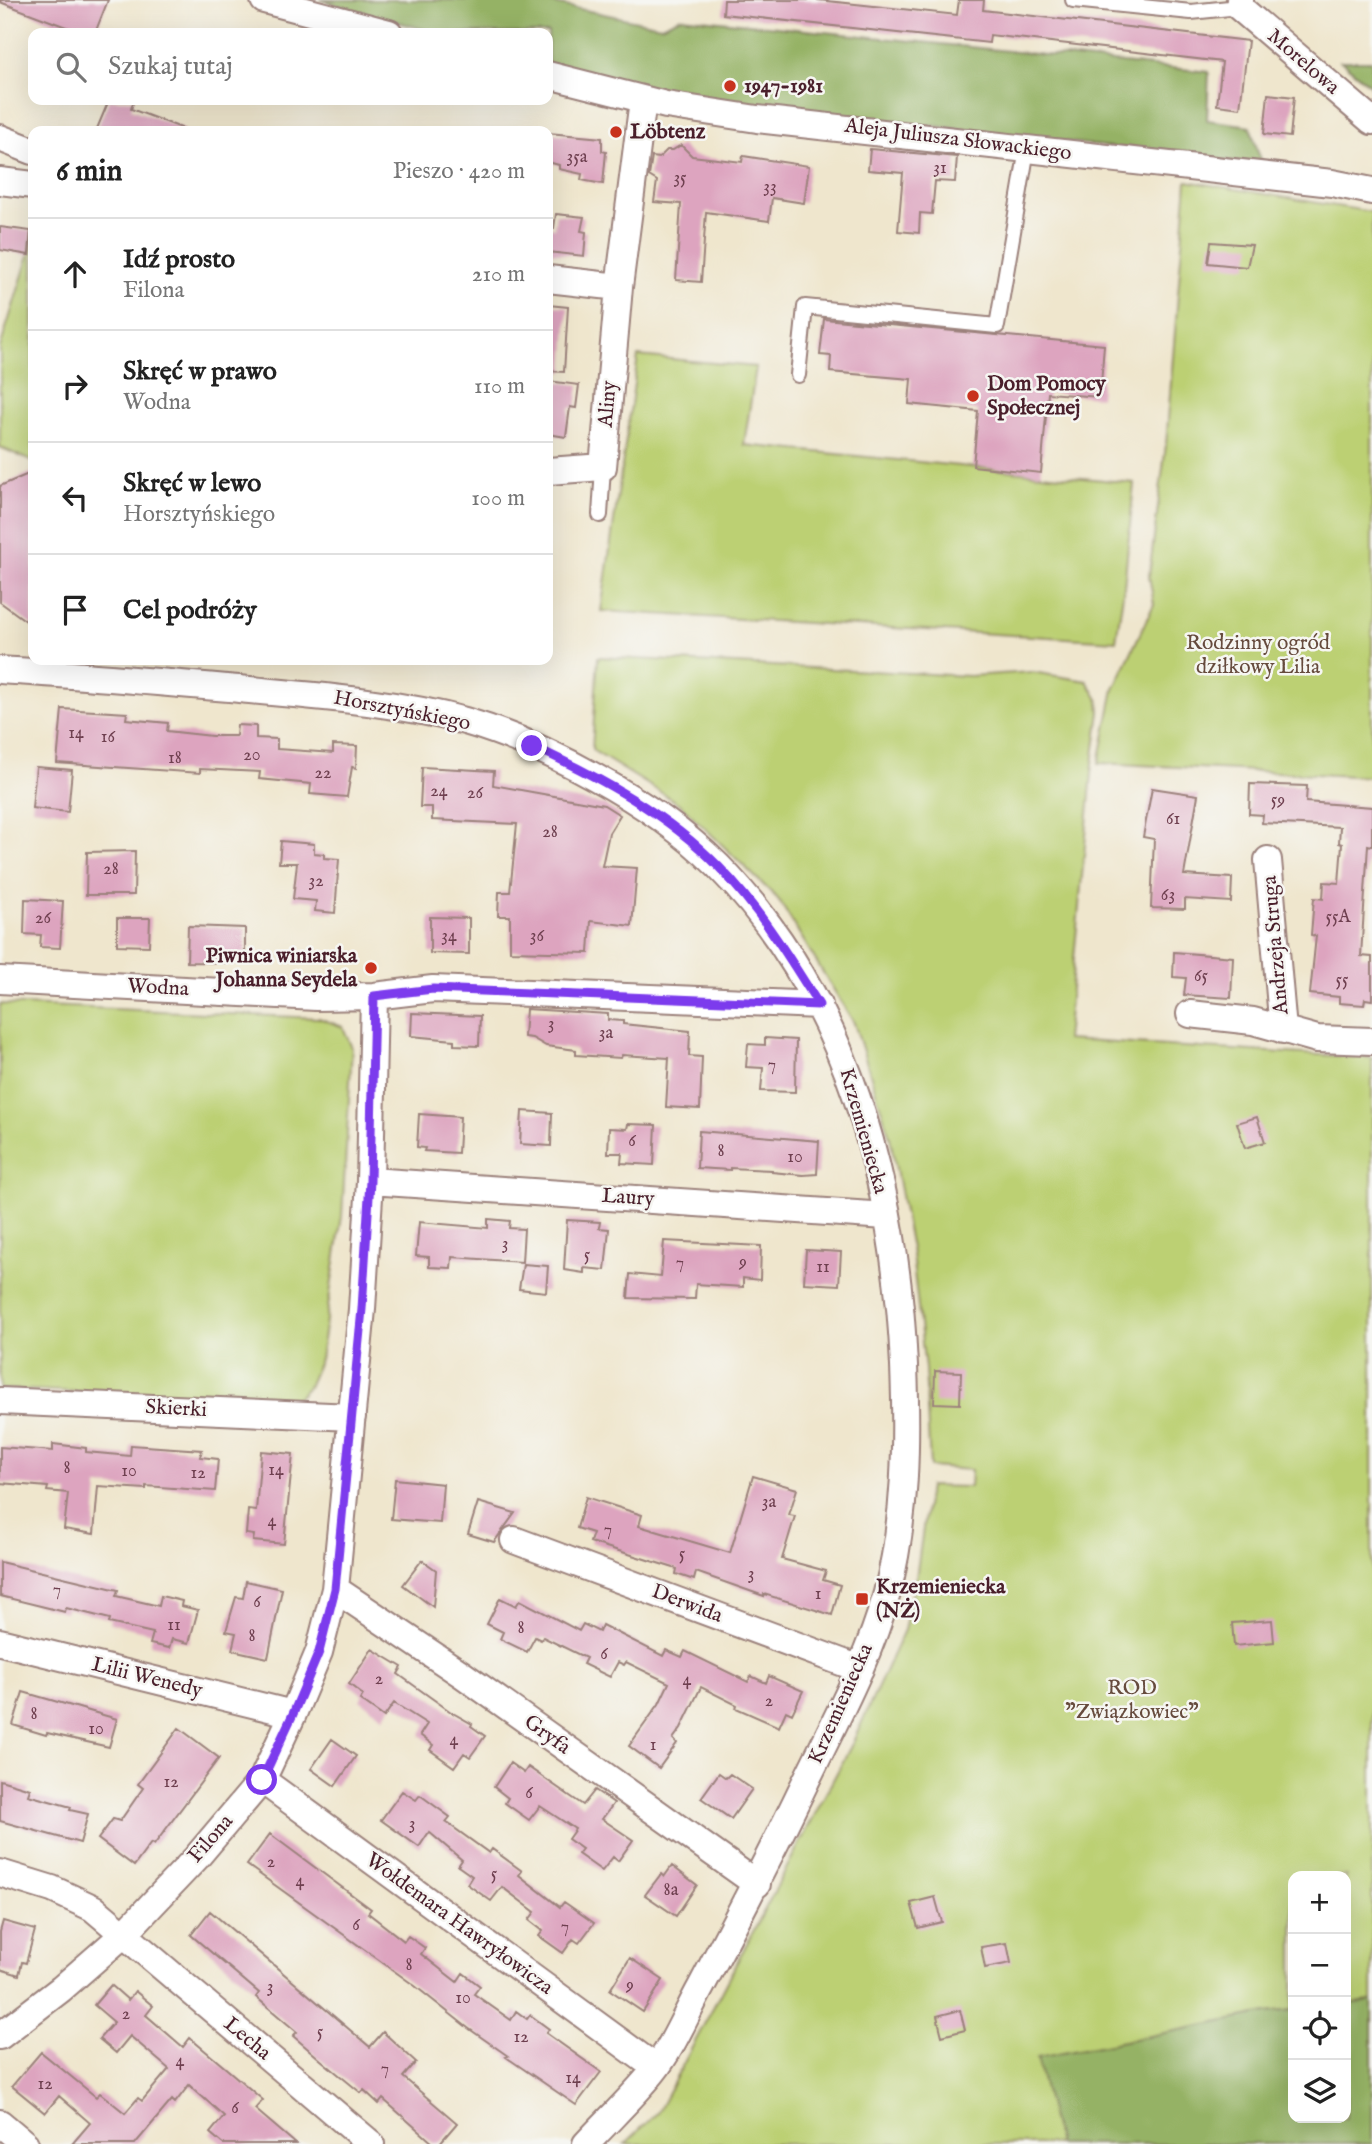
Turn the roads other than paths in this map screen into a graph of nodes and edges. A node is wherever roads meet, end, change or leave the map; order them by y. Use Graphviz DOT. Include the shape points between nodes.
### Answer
graph roads {
  1 [pos="264,0"];
  2 [pos="1073,0"];
  3 [pos="1239,3"];
  4 [pos="370,28"];
  5 [pos="553,76"];
  6 [pos="643,100"];
  7 [pos="1372,121"];
  8 [pos="0,138"];
  9 [pos="28,149"];
  10 [pos="1027,149"];
  11 [pos="0,181"];
  12 [pos="28,184"];
  13 [pos="1372,191"];
  14 [pos="553,280"];
  15 [pos="619,287"];
  16 [pos="798,375"];
  17 [pos="603,467"];
  18 [pos="553,471"];
  19 [pos="600,515"];
  20 [pos="0,670"];
  21 [pos="1268,860"];
  22 [pos="0,979"];
  23 [pos="374,996"];
  24 [pos="819,1005"];
  25 [pos="1190,1014"];
  26 [pos="1283,1030"];
  27 [pos="1372,1041"];
  28 [pos="370,1181"];
  29 [pos="886,1216"];
  30 [pos="0,1401"];
  31 [pos="352,1417"];
  32 [pos="514,1539"];
  33 [pos="335,1589"];
  34 [pos="0,1642"];
  35 [pos="860,1670"];
  36 [pos="293,1714"];
  37 [pos="262,1780"];
  38 [pos="0,1873"];
  39 [pos="757,1884"];
  40 [pos="124,1934"];
  41 [pos="0,2036"];
  42 [pos="656,2068"];
  43 [pos="0,2123"];
  44 [pos="25,2144"];
  45 [pos="371,2144"];
  46 [pos="586,2144"];
  1 -- 4 [label="street"];
  2 -- 3 [label="lane" via="1191,12"];
  3 -- 7 [label="street, Morelowa"];
  5 -- 6 [label="street, Aleja Juliusza Słowackiego"];
  6 -- 10 [label="street, Aleja Juliusza Słowackiego" via="757,119"];
  6 -- 15 [label="street, Aliny"];
  8 -- 9 [label="street"];
  10 -- 13 [label="street, Aleja Juliusza Słowackiego"];
  10 -- 16 [label="lane" via="997,326 805,307"];
  11 -- 12 [label="street"];
  14 -- 15 [label="street"];
  15 -- 17 [label="street, Aliny"];
  17 -- 18 [label="street"];
  17 -- 19 [label="lane"];
  20 -- 24 [label="street, Horsztyńskiego" via="333,697 467,722 532,746 602,780 678,830 719,866 755,909"];
  21 -- 26 [label="street, Andrzeja Struga"];
  22 -- 23 [label="street, Wodna" via="316,998"];
  23 -- 24 [label="street, Wodna" via="433,989"];
  23 -- 28 [label="street, Filona"];
  24 -- 29 [label="street, Krzemieniecka" via="860,1106"];
  25 -- 26 [label="street, Andrzeja Struga" via="1253,1021"];
  26 -- 27 [label="street, Andrzeja Struga" via="1317,1039"];
  28 -- 29 [label="street, Laury"];
  28 -- 31 [label="street, Filona"];
  29 -- 35 [label="street, Krzemieniecka" via="903,1345 905,1471 900,1530 886,1596"];
  30 -- 31 [label="street, Skierki"];
  31 -- 33 [label="street, Filona"];
  32 -- 35 [label="street, Derwida"];
  33 -- 36 [label="street, Filona" via="319,1652"];
  33 -- 39 [label="street, Gryfa"];
  34 -- 36 [label="street, Lilii Wenedy"];
  35 -- 39 [label="street, Krzemieniecka"];
  36 -- 37 [label="street, Filona"];
  37 -- 40 [label="street, Filona"];
  37 -- 42 [label="street, Wołdemara Hawryłowicza"];
  38 -- 40 [label="street, Lecha" via="93,1908"];
  39 -- 42 [label="street, Krzemieniecka"];
  40 -- 41 [label="street, Filona"];
  40 -- 45 [label="street, Lecha"];
  42 -- 46 [label="street, Krzemieniecka"];
  43 -- 44 [label="street"];
}
